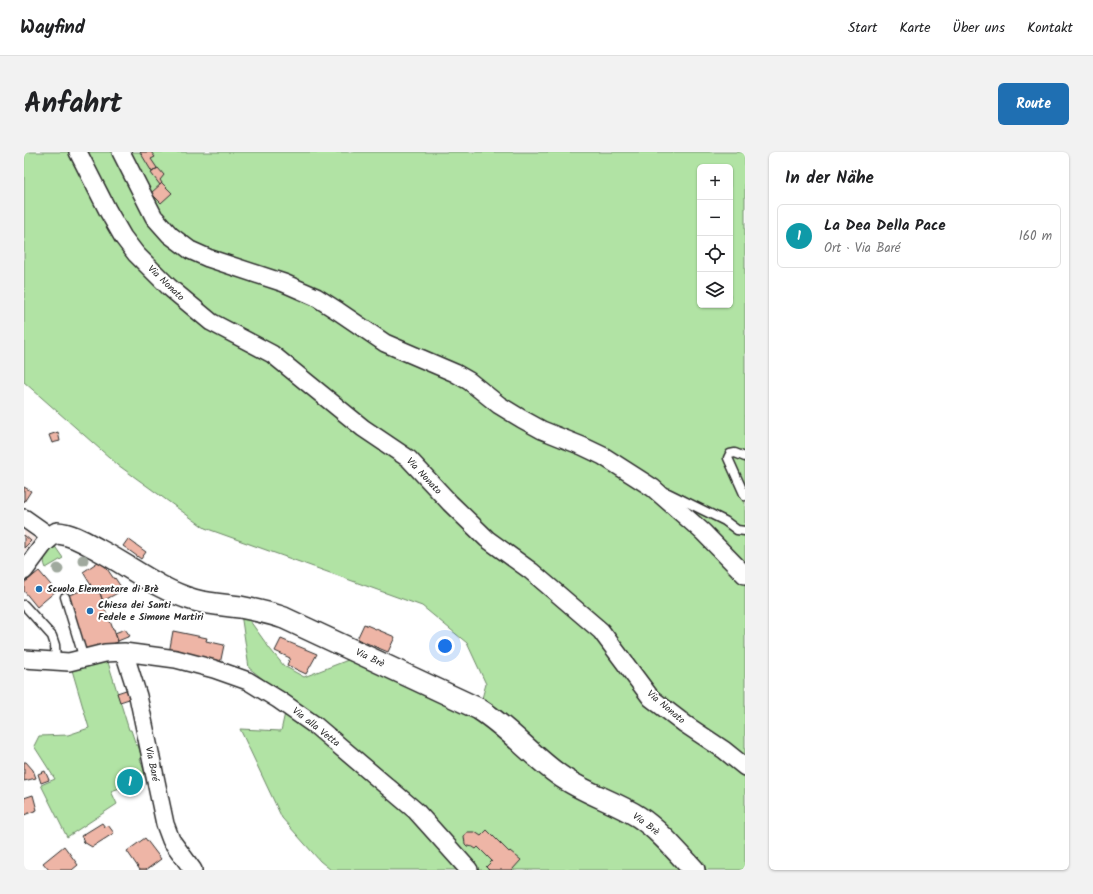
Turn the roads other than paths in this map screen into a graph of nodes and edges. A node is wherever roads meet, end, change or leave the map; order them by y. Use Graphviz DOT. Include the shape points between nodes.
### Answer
graph roads {
  1 [pos="78,152"];
  2 [pos="121,152"];
  3 [pos="745,457"];
  4 [pos="652,488"];
  5 [pos="745,496"];
  6 [pos="24,518"];
  7 [pos="745,531"];
  8 [pos="54,535"];
  9 [pos="24,571"];
  10 [pos="745,575"];
  11 [pos="65,597"];
  12 [pos="24,605"];
  13 [pos="124,652"];
  14 [pos="24,659"];
  15 [pos="84,659"];
  16 [pos="56,661"];
  17 [pos="745,767"];
  18 [pos="193,870"];
  19 [pos="469,870"];
  20 [pos="694,870"];
  1 -- 17 [label="street, Via Nonato" via="123,237 169,287 211,322 272,354 363,428 409,459 487,539 521,563 597,628 651,698"];
  2 -- 4 [label="street" via="158,223 190,250 284,283 316,298 385,343 455,373 510,412 542,430 603,456"];
  3 -- 5 [label="lane" via="730,454 728,458"];
  4 -- 7 [label="lane" via="725,521 739,531"];
  4 -- 10 [label="street" via="685,515"];
  6 -- 8 [label="street"];
  8 -- 9 [label="street" via="36,553"];
  8 -- 20 [label="street, Via Brè" via="66,535 79,540 146,579 195,600 284,618 479,709 498,722 558,775 648,824"];
  11 -- 15 [label="lane"];
  12 -- 16 [label="lane" via="52,636"];
  13 -- 15 [label="street, Via alla Vetta" via="105,653"];
  13 -- 18 [label="street, Via Baré" via="138,696 165,824 172,840"];
  13 -- 19 [label="street, Via alla Vetta" via="176,659 208,668 241,678 266,692 316,726 416,811"];
  14 -- 16 [label="street, Via alla Vetta"];
  15 -- 16 [label="street, Via alla Vetta"];
}
